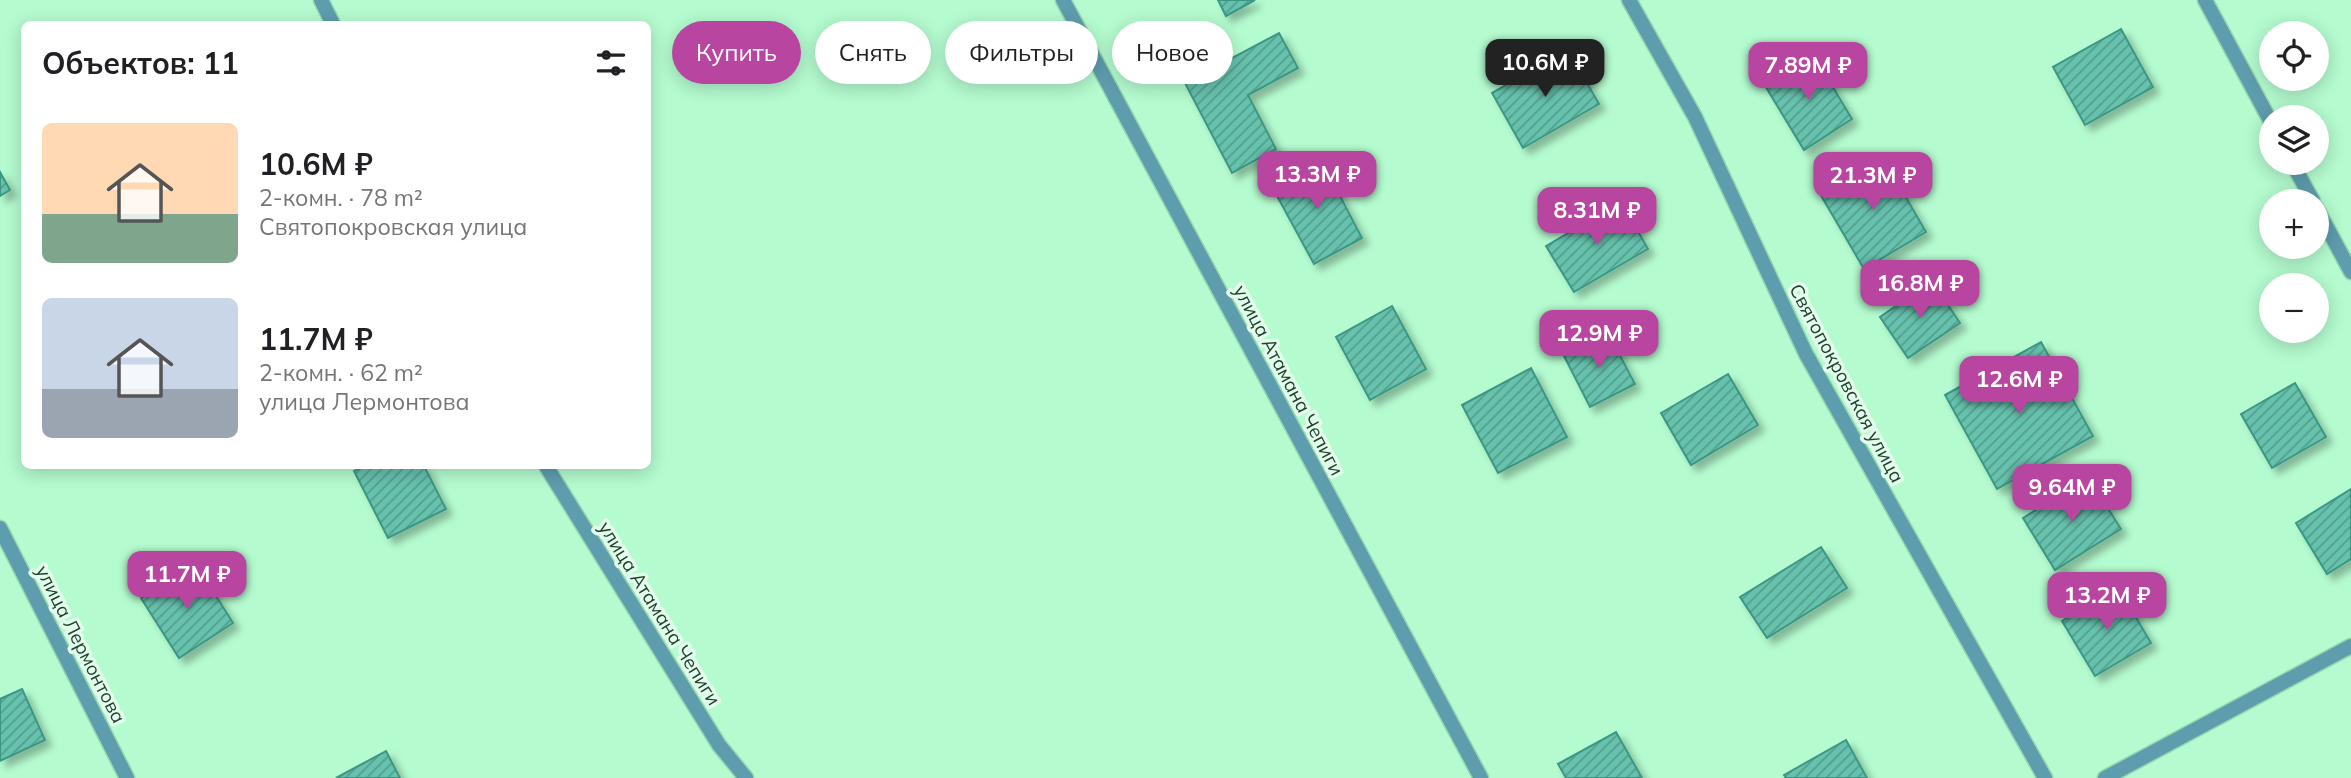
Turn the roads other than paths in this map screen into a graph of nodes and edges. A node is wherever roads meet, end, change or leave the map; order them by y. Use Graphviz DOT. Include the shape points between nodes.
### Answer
graph roads {
  1 [pos="321,0"];
  2 [pos="1063,0"];
  3 [pos="1629,0"];
  4 [pos="2205,0"];
  5 [pos="331,21"];
  6 [pos="2262,105"];
  7 [pos="2329,231"];
  8 [pos="2351,272"];
  9 [pos="548,469"];
  10 [pos="0,528"];
  11 [pos="2351,646"];
  12 [pos="127,778"];
  13 [pos="746,778"];
  14 [pos="1481,778"];
  15 [pos="2045,778"];
  16 [pos="2105,778"];
  1 -- 5 [label="street"];
  2 -- 14 [label="street, улица Атамана Чепиги"];
  3 -- 15 [label="street, Святопокровская улица" via="1695,117 1805,354"];
  4 -- 6 [label="street"];
  7 -- 8 [label="street"];
  9 -- 13 [label="street, улица Атамана Чепиги" via="719,745"];
  10 -- 12 [label="street, улица Лермонтова"];
  11 -- 16 [label="street"];
}
